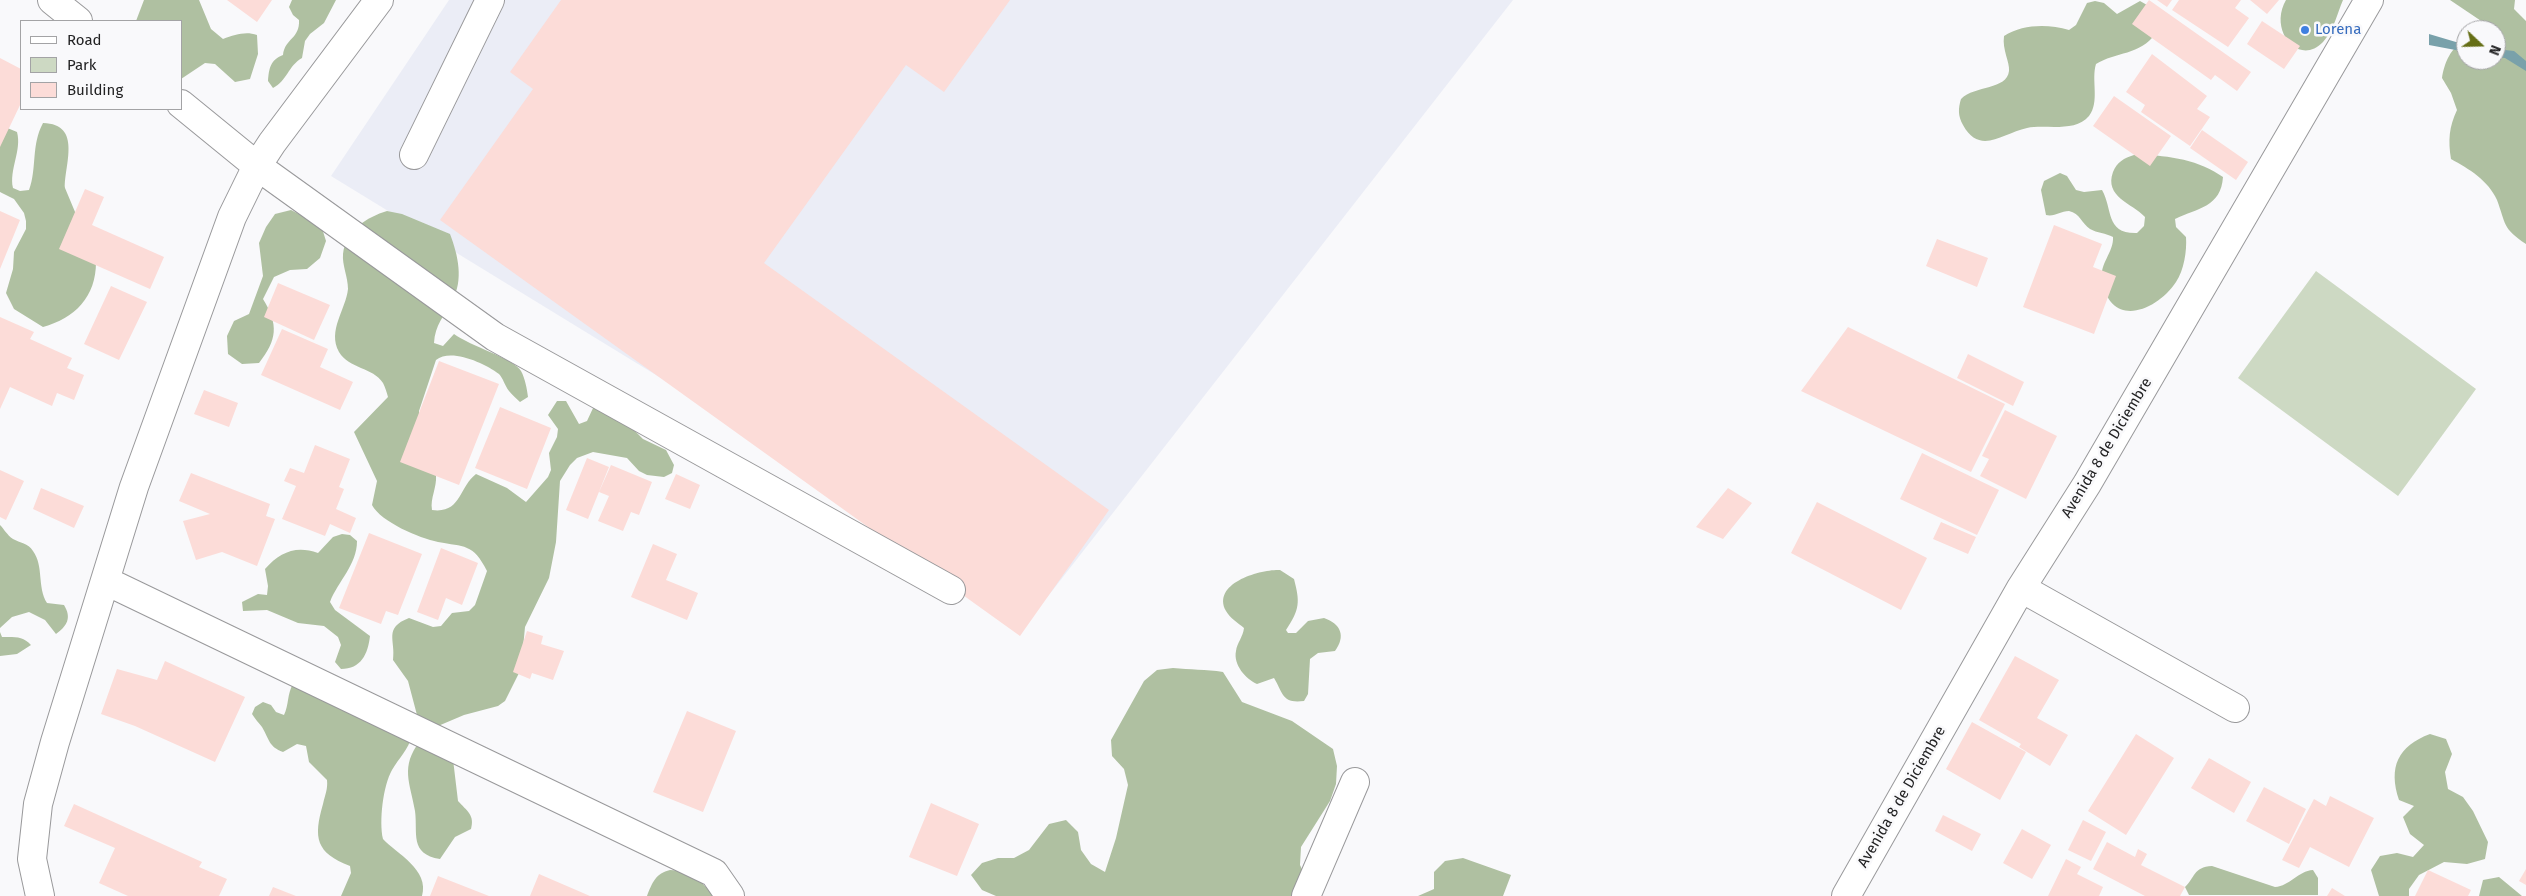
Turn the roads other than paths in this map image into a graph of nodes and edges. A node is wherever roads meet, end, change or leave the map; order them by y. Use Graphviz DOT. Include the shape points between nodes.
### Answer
graph roads {
  1 [pos="52,0"];
  2 [pos="379,0"];
  3 [pos="490,0"];
  4 [pos="2369,0"];
  5 [pos="77,20"];
  6 [pos="182,105"];
  7 [pos="414,155"];
  8 [pos="257,166"];
  9 [pos="106,581"];
  10 [pos="2021,588"];
  11 [pos="951,590"];
  12 [pos="2235,708"];
  13 [pos="1355,782"];
  14 [pos="40,896"];
  15 [pos="730,896"];
  16 [pos="1306,896"];
  17 [pos="1846,896"];
  1 -- 5 [label="street"];
  2 -- 8 [label="street"];
  3 -- 7 [label="street"];
  4 -- 10 [label="street, Avenida 8 de Diciembre" via="2087,484"];
  6 -- 8 [label="street"];
  8 -- 9 [label="street" via="232,217 134,487"];
  8 -- 11 [label="street" via="495,337"];
  9 -- 14 [label="street" via="38,804 32,859"];
  9 -- 15 [label="street" via="714,873"];
  10 -- 12 [label="street"];
  10 -- 17 [label="street, Avenida 8 de Diciembre"];
  13 -- 16 [label="street"];
}
